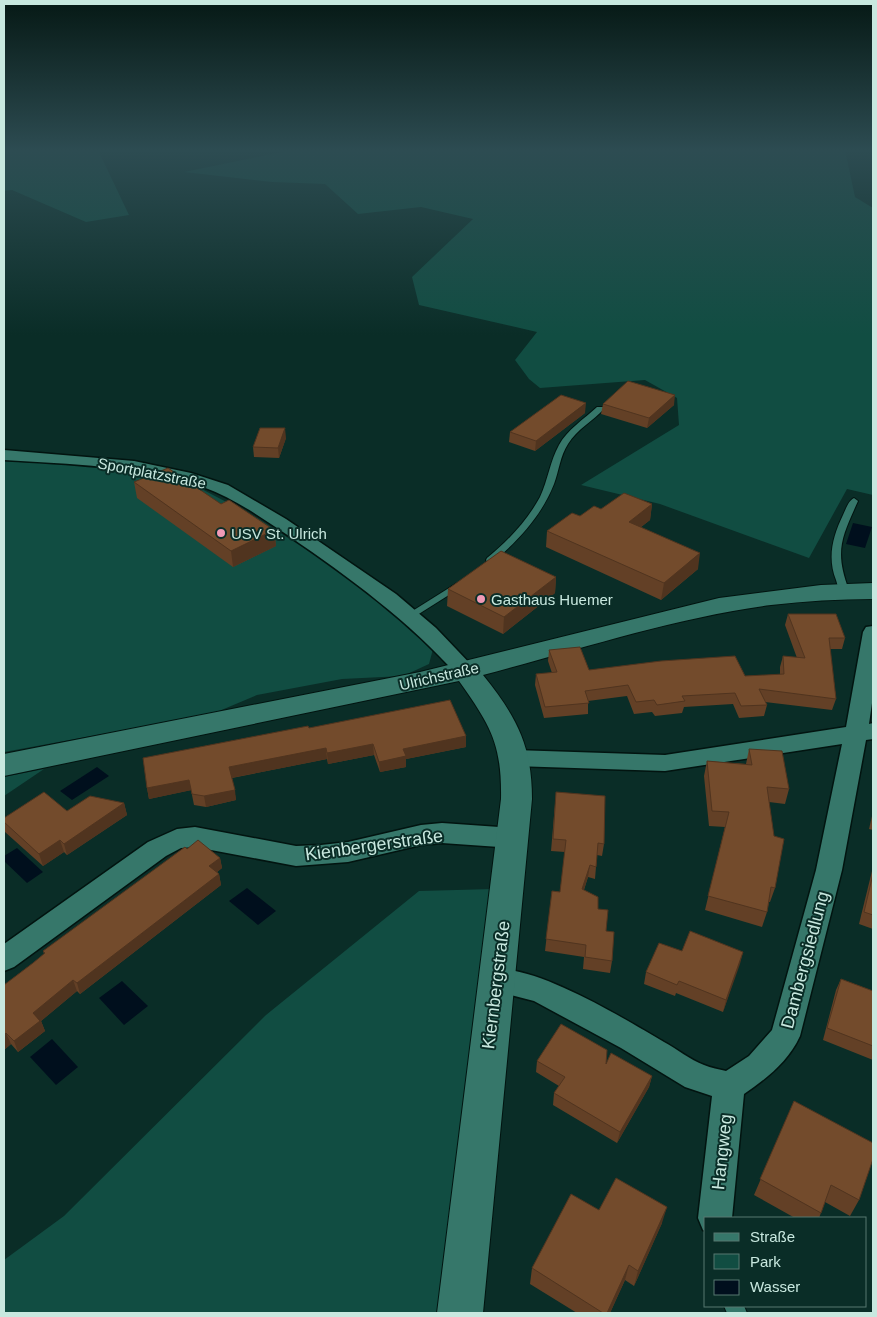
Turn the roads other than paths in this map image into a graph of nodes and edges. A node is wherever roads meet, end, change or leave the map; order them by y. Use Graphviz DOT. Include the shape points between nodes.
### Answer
graph roads {
  1 [pos="600,409"];
  2 [pos="4,455"];
  3 [pos="854,501"];
  4 [pos="484,565"];
  5 [pos="461,583"];
  6 [pos="844,590"];
  7 [pos="873,591"];
  8 [pos="411,615"];
  9 [pos="873,632"];
  10 [pos="466,671"];
  11 [pos="865,732"];
  12 [pos="514,758"];
  13 [pos="4,765"];
  14 [pos="514,838"];
  15 [pos="4,959"];
  16 [pos="496,980"];
  17 [pos="729,1086"];
  18 [pos="715,1217"];
  19 [pos="460,1313"];
  1 -- 4 [label="lane" via="566,440 558,452 549,486 528,522"];
  2 -- 8 [label="street, Sportplatzstraße" via="123,465 186,477 232,493 364,579"];
  3 -- 6 [label="lane" via="835,549 836,572"];
  5 -- 8 [label="lane"];
  6 -- 7 [label="street, Ulrichstraße"];
  6 -- 10 [label="street, Ulrichstraße" via="766,597 718,606"];
  8 -- 10 [label="street, Sportplatzstraße"];
  9 -- 11 [label="street, Dambergsiedlung"];
  10 -- 12 [label="street, Kiernbergstraße" via="496,712 508,734"];
  10 -- 13 [label="street, Ulrichstraße"];
  11 -- 12 [label="street" via="665,764"];
  11 -- 17 [label="street, Dambergsiedlung" via="785,1036 760,1066"];
  12 -- 14 [label="street, Kiernbergstraße" via="518,787"];
  14 -- 15 [label="street, Kienbergerstraße" via="442,833 348,852 296,856 195,837 178,839 156,849"];
  14 -- 16 [label="street, Kiernbergstraße"];
  16 -- 17 [label="street" via="542,991 696,1077"];
  16 -- 19 [label="street, Kiernbergstraße"];
  17 -- 18 [label="street, Hangweg"];
}
